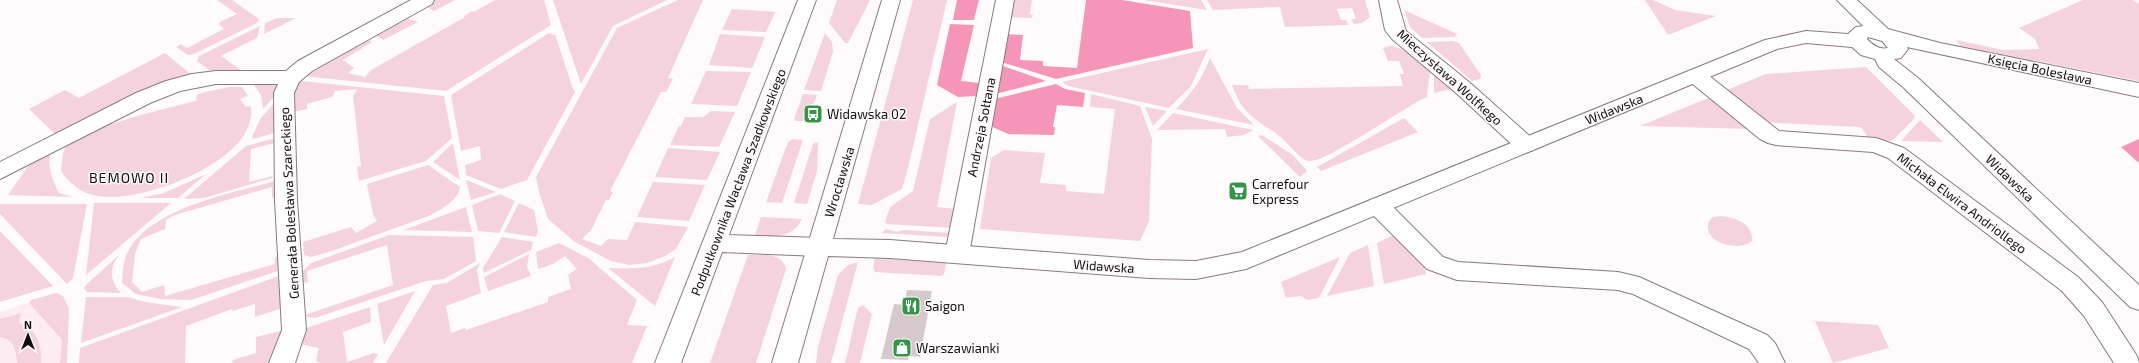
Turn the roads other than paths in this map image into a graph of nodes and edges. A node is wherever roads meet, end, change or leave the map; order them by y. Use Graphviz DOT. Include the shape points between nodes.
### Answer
graph roads {
  1 [pos="425,0"];
  2 [pos="807,0"];
  3 [pos="891,0"];
  4 [pos="1005,0"];
  5 [pos="1388,0"];
  6 [pos="1851,5"];
  7 [pos="1857,37"];
  8 [pos="1886,44"];
  9 [pos="1696,76"];
  10 [pos="291,78"];
  11 [pos="2139,90"];
  12 [pos="1526,145"];
  13 [pos="0,171"];
  14 [pos="1378,206"];
  15 [pos="715,243"];
  16 [pos="819,247"];
  17 [pos="957,254"];
  18 [pos="2139,300"];
  19 [pos="282,363"];
  20 [pos="668,363"];
  21 [pos="785,363"];
  22 [pos="1772,363"];
  23 [pos="2128,363"];
  1 -- 10 [label="street, Generała Bolesława Szareckiego" via="305,66"];
  2 -- 15 [label="street, Podpułkownika Wacława Szadkowskiego"];
  3 -- 16 [label="street, Wrocławska"];
  4 -- 17 [label="street, Andrzeja Sołtana"];
  5 -- 12 [label="street, Mieczysława Wolfkego" via="1395,30 1399,35"];
  6 -- 7 [label="street, Widawska"];
  6 -- 8 [label="street, Widawska"];
  7 -- 8 [label="street, Widawska" via="1867,50"];
  7 -- 9 [label="street, Widawska" via="1791,39 1772,44"];
  8 -- 11 [label="street, Księcia Bolesława" via="1940,49"];
  8 -- 18 [label="street, Widawska" via="1886,62"];
  9 -- 12 [label="street, Widawska"];
  9 -- 23 [label="street, Michała Elwira Andriollego" via="1767,134 1776,138 1876,145 1896,153 2070,284 2093,309"];
  10 -- 13 [label="street" via="211,78 167,88"];
  10 -- 19 [label="street, Generała Bolesława Szareckiego" via="284,93 286,200 294,330"];
  12 -- 14 [label="street, Widawska"];
  14 -- 17 [label="street, Widawska" via="1246,260 1196,270"];
  14 -- 22 [label="street" via="1435,263 1446,268 1456,271 1598,278 1639,286 1758,342 1766,350"];
  15 -- 16 [label="street, Widawska"];
  15 -- 20 [label="street, Podpułkownika Wacława Szadkowskiego"];
  16 -- 17 [label="street, Widawska"];
  16 -- 21 [label="street, Wrocławska"];
}
